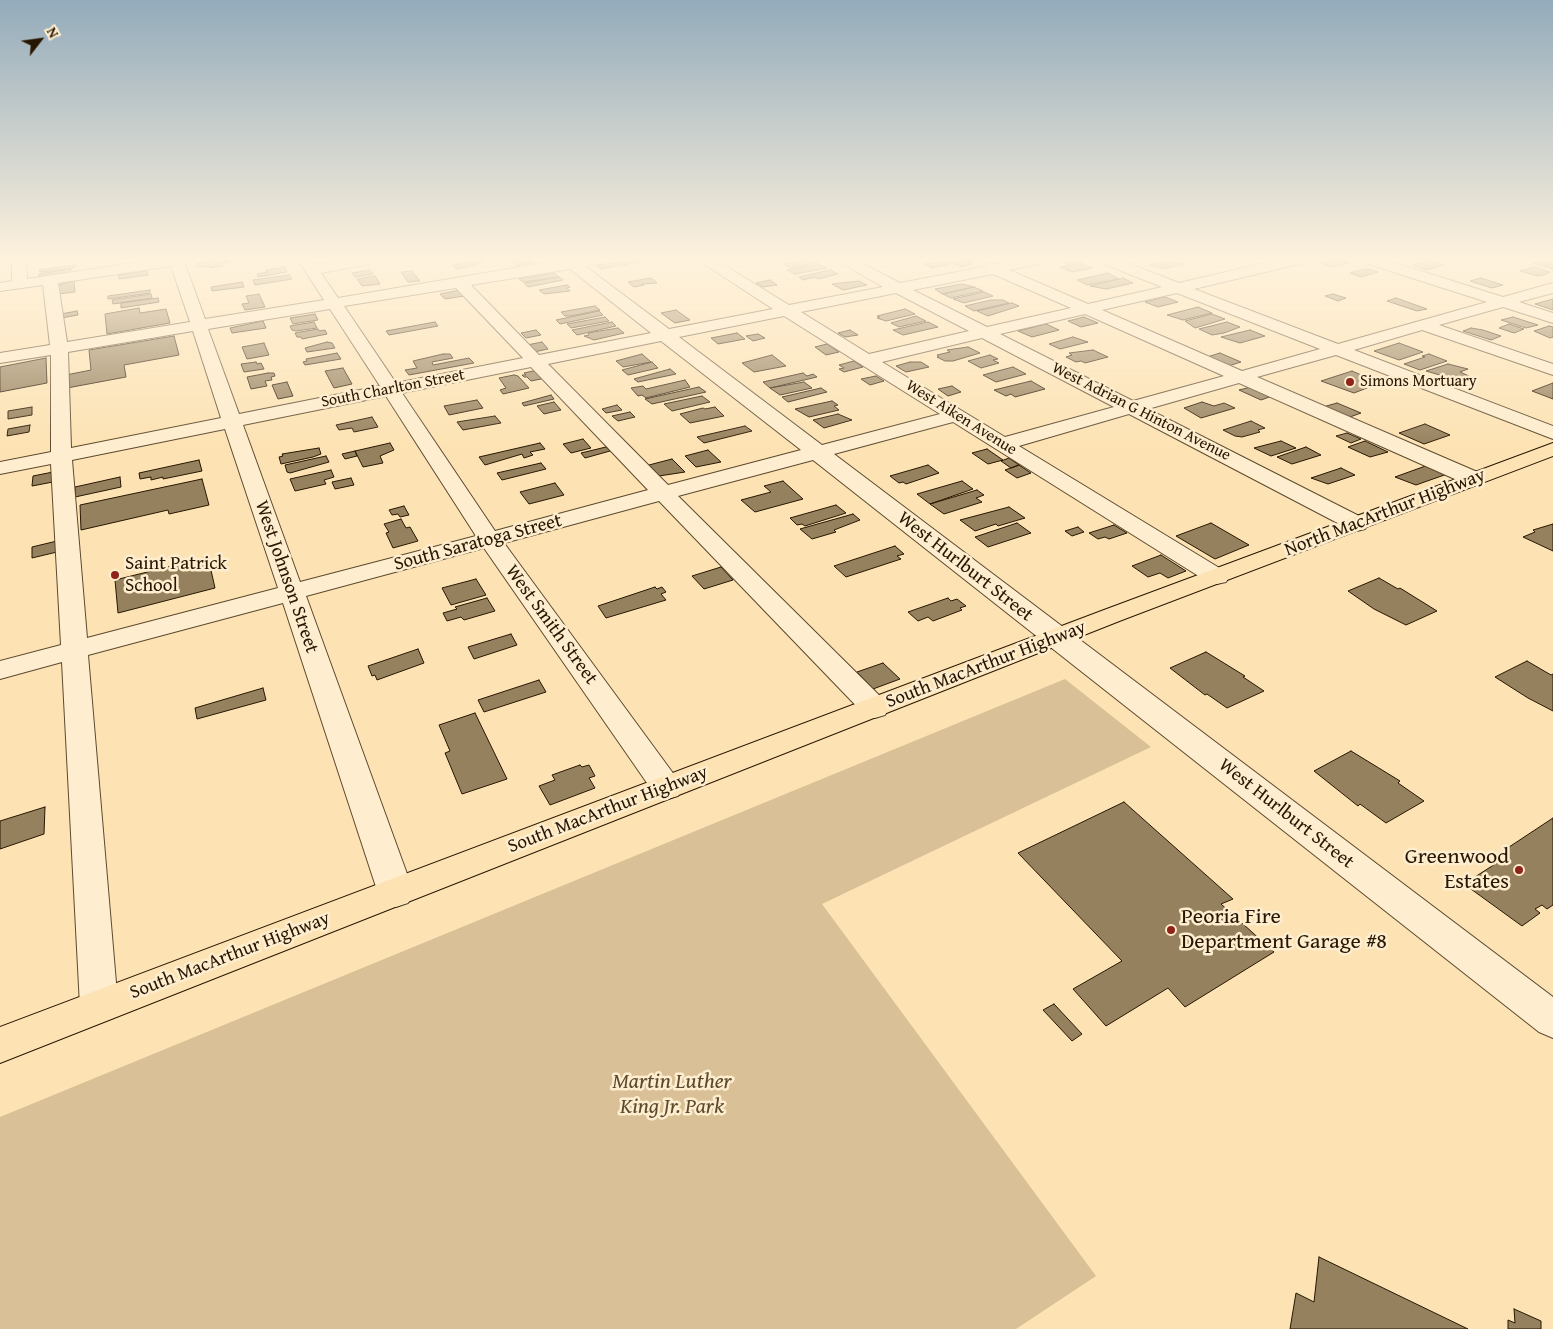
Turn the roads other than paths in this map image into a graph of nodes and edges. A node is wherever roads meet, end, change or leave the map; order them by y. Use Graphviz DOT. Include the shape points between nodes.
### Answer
graph roads {
  1 [pos="56,322"];
  2 [pos="198,322"];
  3 [pos="217,322"];
  4 [pos="347,322"];
  5 [pos="497,322"];
  6 [pos="649,322"];
  7 [pos="727,322"];
  8 [pos="805,322"];
  9 [pos="965,322"];
  10 [pos="1028,322"];
  11 [pos="1114,322"];
  12 [pos="1264,322"];
  13 [pos="1436,322"];
  14 [pos="199,325"];
  15 [pos="1422,326"];
  16 [pos="985,332"];
  17 [pos="664,335"];
  18 [pos="59,348"];
  19 [pos="1336,350"];
  20 [pos="0,358"];
  21 [pos="534,360"];
  22 [pos="867,360"];
  23 [pos="1553,370"];
  24 [pos="1238,377"];
  25 [pos="391,389"];
  26 [pos="1131,407"];
  27 [pos="957,415"];
  28 [pos="232,421"];
  29 [pos="1553,433"];
  30 [pos="1003,444"];
  31 [pos="1553,449"];
  32 [pos="818,453"];
  33 [pos="61,456"];
  34 [pos="0,468"];
  35 [pos="1474,479"];
  36 [pos="664,494"];
  37 [pos="1357,524"];
  38 [pos="490,540"];
  39 [pos="1217,577"];
  40 [pos="292,592"];
  41 [pos="1057,637"];
  42 [pos="74,651"];
  43 [pos="0,670"];
  44 [pos="875,708"];
  45 [pos="666,788"];
  46 [pos="396,893"];
  47 [pos="100,1006"];
  48 [pos="1553,1020"];
  49 [pos="0,1045"];
  1 -- 18 [label="street"];
  2 -- 14 [label="street, West Johnson Street"];
  3 -- 14 [label="street"];
  4 -- 25 [label="street, West Smith Street"];
  5 -- 21 [label="street"];
  6 -- 17 [label="street, West Hurlburt Street"];
  7 -- 17 [label="street, South Charlton Street"];
  8 -- 22 [label="street, West Aiken Avenue"];
  9 -- 16 [label="street, West Adrian G Hinton Avenue"];
  10 -- 16 [label="street"];
  11 -- 24 [label="street"];
  12 -- 19 [label="street"];
  13 -- 15 [label="street"];
  14 -- 18 [label="street"];
  14 -- 28 [label="street, West Johnson Street"];
  15 -- 19 [label="street"];
  15 -- 23 [label="street"];
  16 -- 22 [label="street"];
  16 -- 26 [label="street, West Adrian G Hinton Avenue"];
  17 -- 21 [label="street, South Charlton Street"];
  17 -- 32 [label="street, West Hurlburt Street"];
  18 -- 20 [label="street"];
  18 -- 33 [label="street"];
  19 -- 24 [label="street"];
  19 -- 29 [label="street"];
  21 -- 25 [label="street, South Charlton Street"];
  21 -- 36 [label="street"];
  22 -- 27 [label="street, West Aiken Avenue"];
  24 -- 26 [label="street"];
  24 -- 35 [label="street"];
  25 -- 28 [label="street, South Charlton Street"];
  25 -- 38 [label="street, West Smith Street"];
  26 -- 30 [label="street"];
  26 -- 37 [label="street, West Adrian G Hinton Avenue"];
  27 -- 30 [label="street, West Aiken Avenue"];
  27 -- 32 [label="street, South Saratoga Street"];
  28 -- 33 [label="street, South Charlton Street"];
  28 -- 40 [label="street, West Johnson Street"];
  30 -- 39 [label="street, West Aiken Avenue"];
  31 -- 35 [label="main road, North MacArthur Highway"];
  32 -- 36 [label="street, South Saratoga Street"];
  32 -- 41 [label="street, West Hurlburt Street"];
  33 -- 34 [label="street, South Charlton Street"];
  33 -- 42 [label="street"];
  35 -- 37 [label="main road, North MacArthur Highway"];
  36 -- 38 [label="street, South Saratoga Street"];
  36 -- 44 [label="street"];
  37 -- 39 [label="main road, North MacArthur Highway"];
  38 -- 40 [label="street, South Saratoga Street"];
  38 -- 45 [label="street, West Smith Street"];
  39 -- 41 [label="main road, South MacArthur Highway"];
  40 -- 42 [label="street, South Saratoga Street"];
  40 -- 46 [label="street, West Johnson Street"];
  41 -- 44 [label="main road, South MacArthur Highway"];
  41 -- 48 [label="street, West Hurlburt Street"];
  42 -- 43 [label="street, South Saratoga Street"];
  42 -- 47 [label="street"];
  44 -- 45 [label="main road, South MacArthur Highway"];
  45 -- 46 [label="main road, South MacArthur Highway"];
  46 -- 47 [label="main road, South MacArthur Highway"];
  47 -- 49 [label="main road, South MacArthur Highway"];
}
